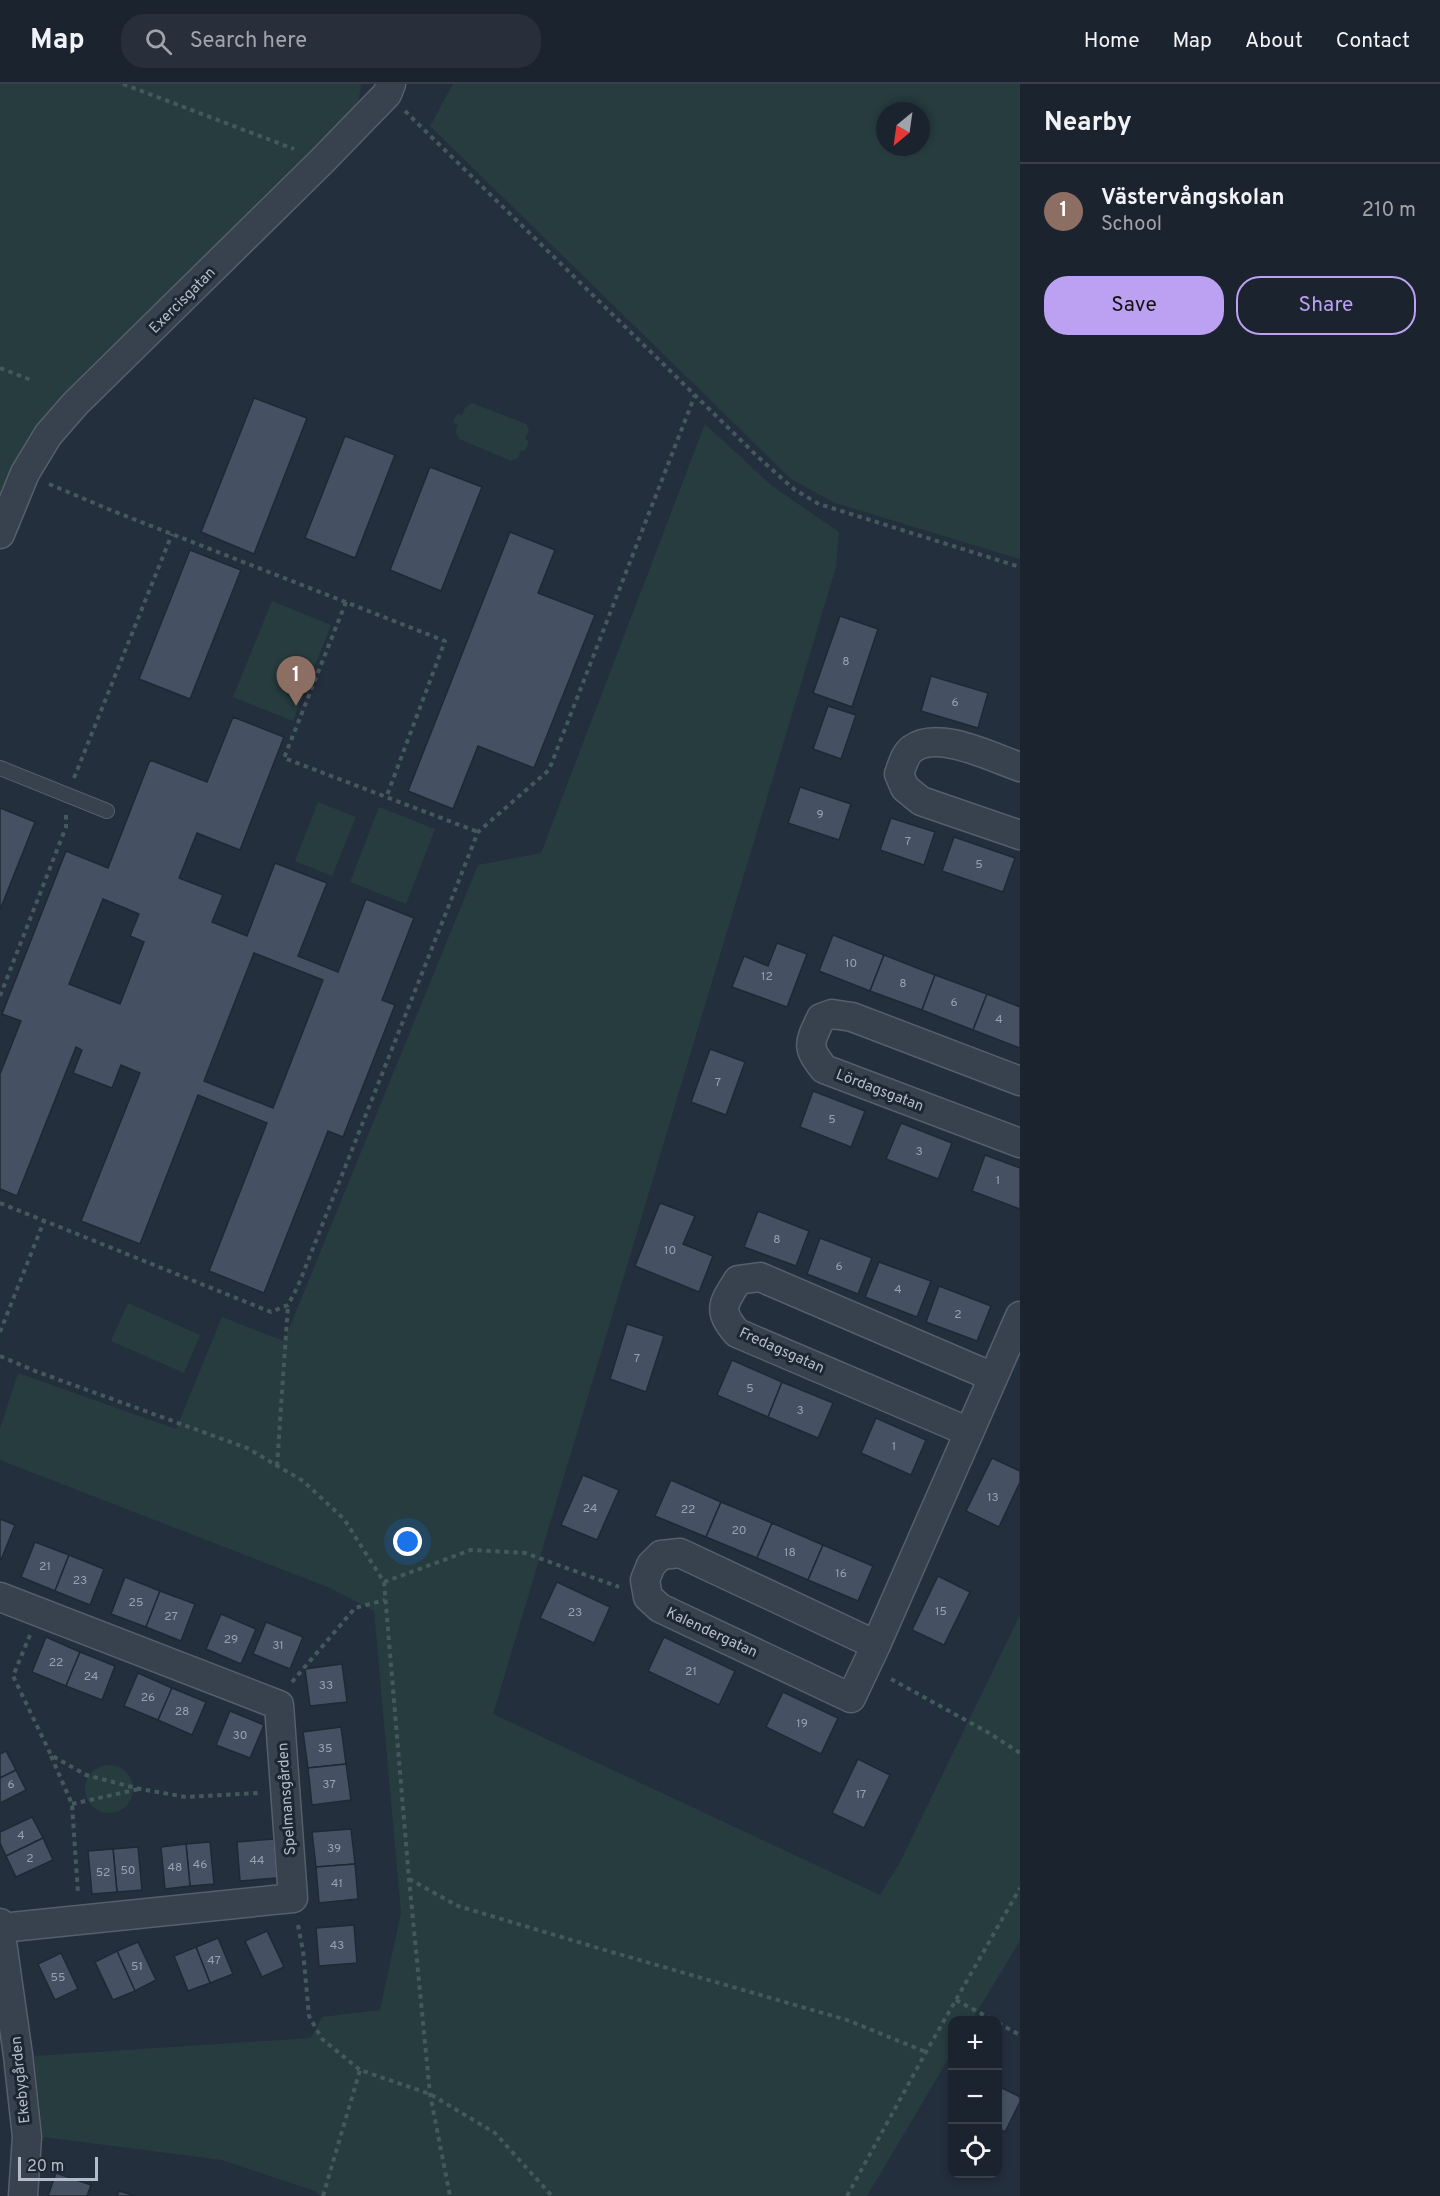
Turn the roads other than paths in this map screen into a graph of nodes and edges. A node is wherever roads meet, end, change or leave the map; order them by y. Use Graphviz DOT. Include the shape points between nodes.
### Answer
graph roads {
  1 [pos="389,89"];
  2 [pos="0,534"];
  3 [pos="1020,767"];
  4 [pos="0,768"];
  5 [pos="107,811"];
  6 [pos="1020,835"];
  7 [pos="1020,1082"];
  8 [pos="1020,1143"];
  9 [pos="1020,1316"];
  10 [pos="993,1377"];
  11 [pos="969,1432"];
  12 [pos="0,1597"];
  13 [pos="871,1655"];
  14 [pos="0,1927"];
  15 [pos="23,2196"];
  1 -- 2 [label="street, Exercisgatan" via="323,160 75,404 48,435 25,473"];
  3 -- 6 [label="street" via="937,741 912,749 899,774 905,788 921,801"];
  4 -- 5 [label="lane"];
  7 -- 8 [label="street, Lördagsgatan" via="852,1017 832,1014 821,1018 810,1041 813,1056 824,1069"];
  9 -- 10 [label="street, Kalendergatan"];
  10 -- 11 [label="street, Kalendergatan"];
  10 -- 11 [label="street, Fredagsgatan" via="760,1277 738,1281 723,1304 725,1320 737,1333"];
  11 -- 13 [label="street, Kalendergatan"];
  12 -- 14 [label="street, Spelmansgården" via="279,1705 293,1898"];
  13 -- 13 [label="street, Kalendergatan" via="680,1553 661,1555 651,1565 645,1580 648,1597 660,1608 851,1698"];
  14 -- 15 [label="street, Ekebygården" via="27,2137"];
}
